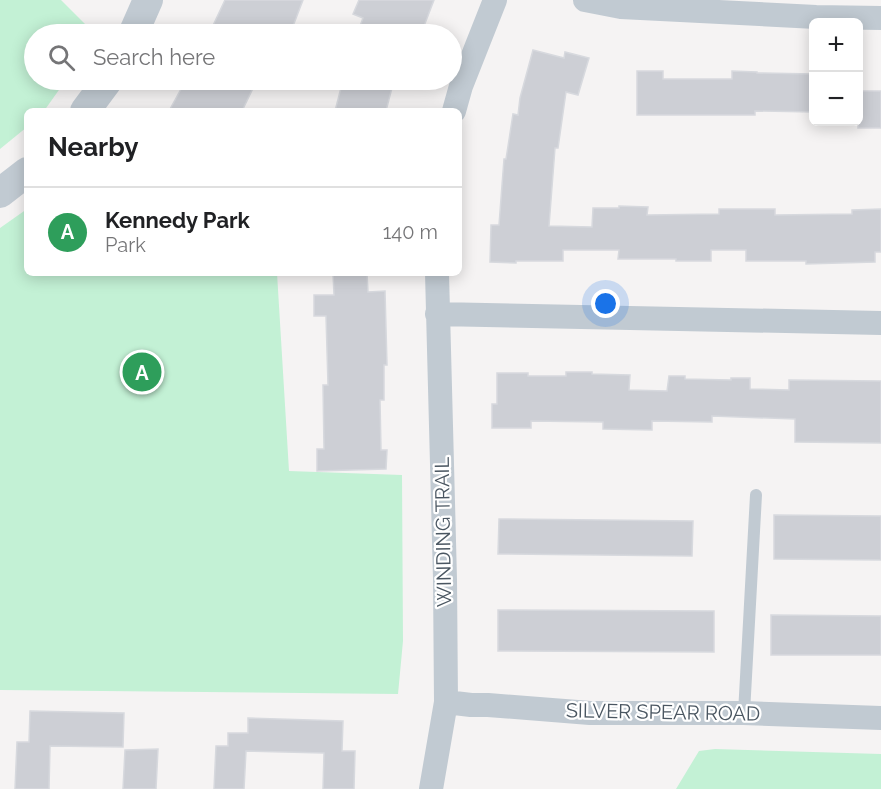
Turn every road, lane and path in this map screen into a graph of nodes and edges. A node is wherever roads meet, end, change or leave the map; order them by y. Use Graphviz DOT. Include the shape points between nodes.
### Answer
graph roads {
  1 [pos="148,0"];
  2 [pos="495,0"];
  3 [pos="585,0"];
  4 [pos="881,18"];
  5 [pos="137,24"];
  6 [pos="462,83"];
  7 [pos="101,90"];
  8 [pos="460,90"];
  9 [pos="87,108"];
  10 [pos="455,108"];
  11 [pos="24,174"];
  12 [pos="0,193"];
  13 [pos="437,276"];
  14 [pos="437,314"];
  15 [pos="881,323"];
  16 [pos="756,495"];
  17 [pos="446,702"];
  18 [pos="744,713"];
  19 [pos="881,718"];
  20 [pos="431,789"];
  1 -- 5 [label="street"];
  2 -- 6 [label="street"];
  3 -- 4 [label="street" via="621,8"];
  7 -- 9 [label="street"];
  8 -- 10 [label="street"];
  11 -- 12 [label="street"];
  13 -- 14 [label="street, WINDING TRAIL"];
  14 -- 15 [label="street"];
  14 -- 17 [label="street, WINDING TRAIL"];
  16 -- 18 [label="lane"];
  17 -- 18 [label="street, SILVER SPEAR ROAD" via="590,713"];
  17 -- 20 [label="street, WINDING TRAIL"];
  18 -- 19 [label="street, SILVER SPEAR ROAD"];
}
